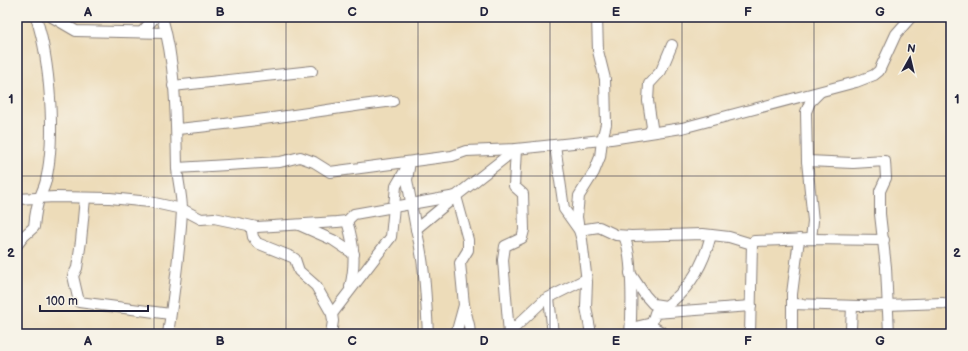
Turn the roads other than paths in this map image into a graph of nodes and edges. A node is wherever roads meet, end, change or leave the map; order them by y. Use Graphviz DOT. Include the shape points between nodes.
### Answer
graph roads {
  1 [pos="36,17"];
  2 [pos="52,17"];
  3 [pos="154,17"];
  4 [pos="162,17"];
  5 [pos="597,17"];
  6 [pos="911,17"];
  7 [pos="142,32"];
  8 [pos="166,33"];
  9 [pos="672,45"];
  10 [pos="312,71"];
  11 [pos="173,86"];
  12 [pos="822,91"];
  13 [pos="393,101"];
  14 [pos="177,129"];
  15 [pos="650,131"];
  16 [pos="602,140"];
  17 [pos="555,145"];
  18 [pos="516,149"];
  19 [pos="807,161"];
  20 [pos="410,162"];
  21 [pos="178,168"];
  22 [pos="46,181"];
  23 [pos="55,197"];
  24 [pos="39,198"];
  25 [pos="86,198"];
  26 [pos="17,199"];
  27 [pos="411,204"];
  28 [pos="394,207"];
  29 [pos="182,209"];
  30 [pos="347,221"];
  31 [pos="297,224"];
  32 [pos="251,226"];
  33 [pos="416,229"];
  34 [pos="579,230"];
  35 [pos="711,235"];
  36 [pos="624,236"];
  37 [pos="799,239"];
  38 [pos="811,239"];
  39 [pos="884,240"];
  40 [pos="752,244"];
  41 [pos="17,245"];
  42 [pos="354,254"];
  43 [pos="630,273"];
  44 [pos="586,279"];
  45 [pos="350,291"];
  46 [pos="549,298"];
  47 [pos="792,304"];
  48 [pos="464,305"];
  49 [pos="887,305"];
  50 [pos="751,306"];
  51 [pos="852,306"];
  52 [pos="951,306"];
  53 [pos="654,308"];
  54 [pos="170,314"];
  55 [pos="332,314"];
  56 [pos="652,326"];
  57 [pos="631,331"];
  58 [pos="168,334"];
  59 [pos="331,334"];
  60 [pos="428,334"];
  61 [pos="456,334"];
  62 [pos="470,334"];
  63 [pos="509,334"];
  64 [pos="553,334"];
  65 [pos="591,334"];
  66 [pos="665,334"];
  67 [pos="750,334"];
  68 [pos="792,334"];
  69 [pos="848,334"];
  70 [pos="889,334"];
  1 -- 22 [label="street" via="44,40 48,74 50,154"];
  2 -- 7 [label="street" via="76,31"];
  3 -- 7 [label="street"];
  4 -- 8 [label="street"];
  5 -- 16 [label="street" via="598,52 606,79 606,124"];
  6 -- 12 [label="street" via="896,34 883,65 874,75"];
  7 -- 8 [label="street"];
  8 -- 11 [label="street"];
  9 -- 15 [label="street" via="661,71 649,84 648,101 652,127"];
  10 -- 11 [label="street"];
  11 -- 14 [label="street"];
  12 -- 15 [label="street" via="682,128"];
  12 -- 19 [label="street" via="810,102 806,112"];
  13 -- 14 [label="street" via="276,119"];
  14 -- 21 [label="street"];
  15 -- 16 [label="street"];
  16 -- 17 [label="street"];
  16 -- 34 [label="street" via="600,158 579,196"];
  17 -- 18 [label="street"];
  17 -- 34 [label="street" via="564,209"];
  18 -- 20 [label="street" via="466,151 452,156"];
  18 -- 27 [label="street" via="456,196"];
  18 -- 63 [label="street" via="514,186 523,194 524,230 522,238 505,246 503,260"];
  19 -- 38 [label="street"];
  19 -- 39 [label="street" via="885,161 886,178 880,191"];
  20 -- 21 [label="street" via="330,172 300,157 280,162"];
  20 -- 27 [label="street" via="407,180"];
  20 -- 28 [label="street" via="396,186"];
  21 -- 29 [label="street"];
  22 -- 23 [label="street"];
  22 -- 24 [label="street"];
  23 -- 24 [label="street"];
  23 -- 25 [label="street"];
  24 -- 26 [label="street"];
  24 -- 41 [label="street" via="34,227"];
  25 -- 29 [label="street" via="150,202"];
  25 -- 54 [label="street" via="77,268 73,276 79,302"];
  27 -- 28 [label="street"];
  27 -- 33 [label="street"];
  28 -- 30 [label="street" via="354,214"];
  28 -- 45 [label="street" via="391,237"];
  29 -- 32 [label="street" via="201,219 219,219"];
  29 -- 54 [label="street" via="179,254"];
  30 -- 31 [label="street"];
  30 -- 42 [label="street" via="354,243"];
  31 -- 32 [label="street"];
  31 -- 42 [label="street" via="333,240"];
  32 -- 55 [label="street" via="257,243 295,259 299,271 316,286"];
  33 -- 48 [label="street" via="456,196 468,240 468,250 460,263"];
  33 -- 60 [label="street" via="424,272"];
  34 -- 36 [label="street" via="600,227"];
  34 -- 44 [label="street"];
  35 -- 36 [label="street"];
  35 -- 40 [label="street" via="736,238"];
  35 -- 53 [label="street" via="707,253 688,287 666,306"];
  36 -- 43 [label="street"];
  37 -- 38 [label="street"];
  37 -- 40 [label="street" via="758,240"];
  37 -- 47 [label="street"];
  38 -- 39 [label="street"];
  39 -- 49 [label="street"];
  40 -- 50 [label="street"];
  42 -- 45 [label="street"];
  43 -- 53 [label="street"];
  43 -- 57 [label="street"];
  44 -- 46 [label="street"];
  44 -- 65 [label="street" via="586,307"];
  45 -- 55 [label="street"];
  46 -- 63 [label="street"];
  46 -- 64 [label="street"];
  47 -- 51 [label="street"];
  47 -- 68 [label="street"];
  48 -- 61 [label="street"];
  48 -- 62 [label="street"];
  49 -- 51 [label="street"];
  49 -- 52 [label="street" via="943,303"];
  49 -- 70 [label="street"];
  50 -- 53 [label="street"];
  50 -- 67 [label="street"];
  51 -- 69 [label="street" via="851,329"];
  53 -- 56 [label="street"];
  54 -- 58 [label="street"];
  55 -- 59 [label="street"];
  56 -- 57 [label="street" via="648,324"];
  56 -- 66 [label="street"];
}
